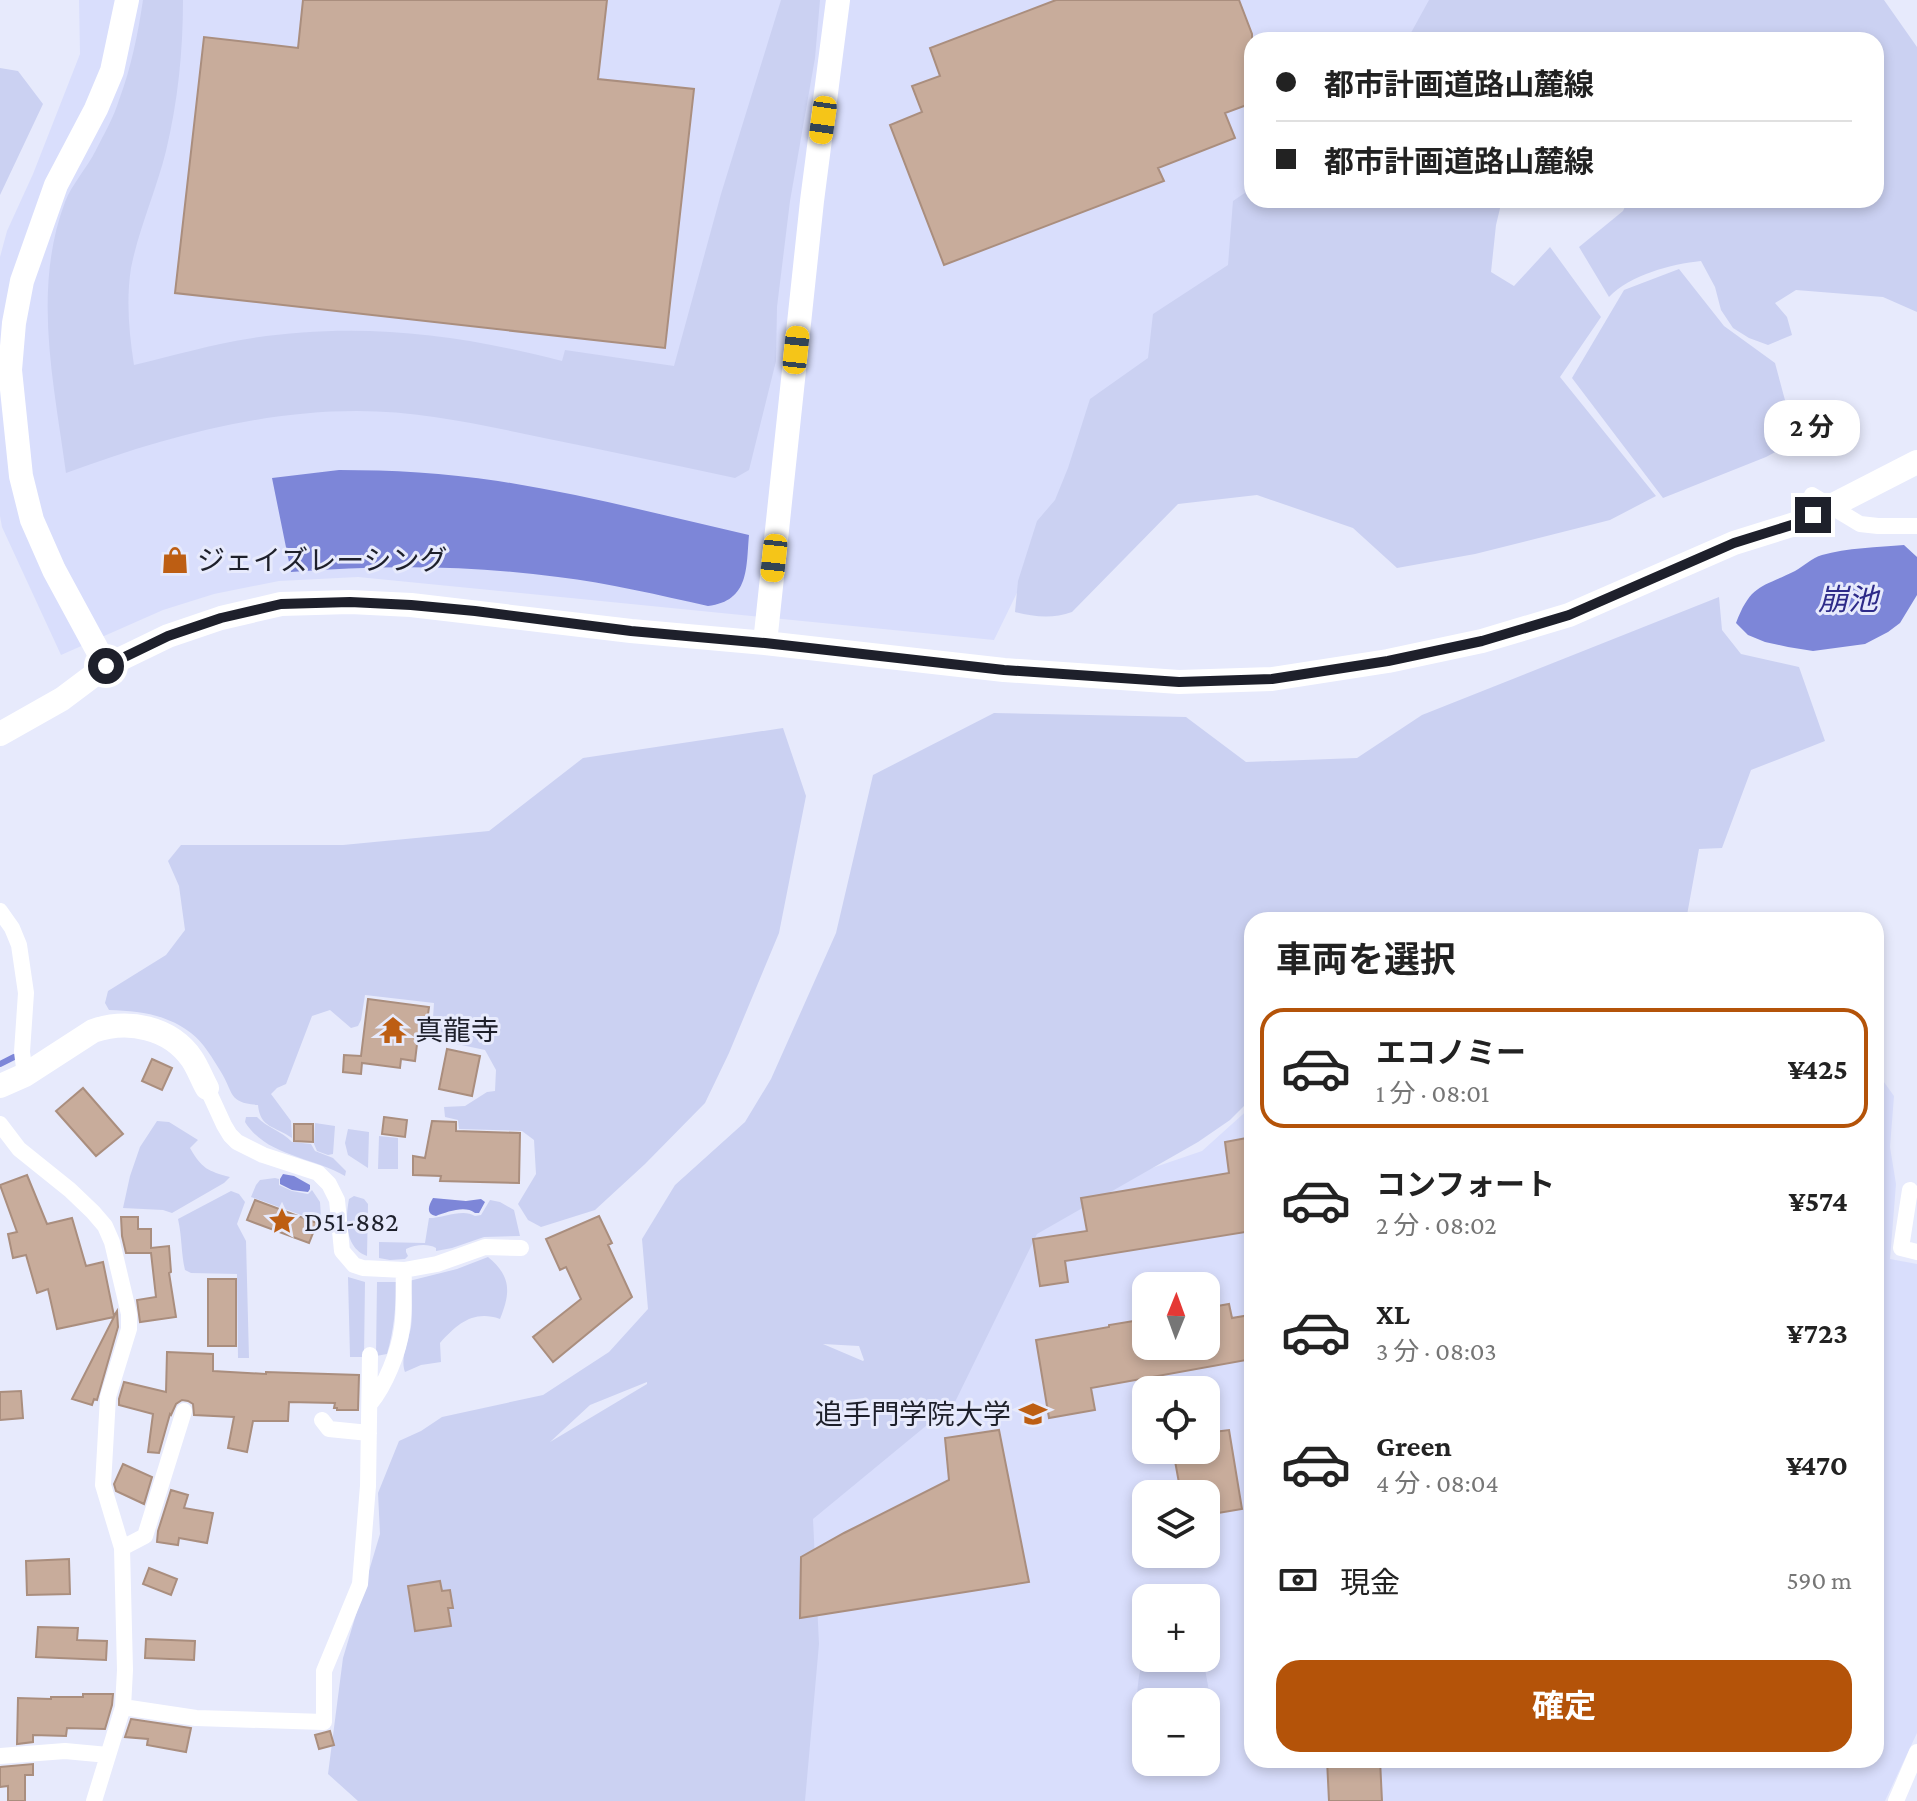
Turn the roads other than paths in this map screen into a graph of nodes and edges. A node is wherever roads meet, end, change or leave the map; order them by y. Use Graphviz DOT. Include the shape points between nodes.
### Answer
graph roads {
  1 [pos="127,0"];
  2 [pos="838,0"];
  3 [pos="1917,462"];
  4 [pos="1820,500"];
  5 [pos="1917,526"];
  6 [pos="765,643"];
  7 [pos="106,666"];
  8 [pos="0,734"];
  9 [pos="0,911"];
  10 [pos="25,1075"];
  11 [pos="0,1086"];
  12 [pos="207,1088"];
  13 [pos="0,1124"];
  14 [pos="1910,1190"];
  15 [pos="521,1248"];
  16 [pos="1917,1252"];
  17 [pos="404,1270"];
  18 [pos="370,1355"];
  19 [pos="369,1406"];
  20 [pos="184,1411"];
  21 [pos="322,1420"];
  22 [pos="369,1433"];
  23 [pos="122,1548"];
  24 [pos="123,1707"];
  25 [pos="1917,1752"];
  26 [pos="108,1755"];
  27 [pos="0,1756"];
  28 [pos="94,1801"];
  29 [pos="1896,1801"];
  1 -- 7 [label="street" via="112,71 56,185 22,281 10,370 21,476 32,520"];
  2 -- 6 [label="street"];
  3 -- 4 [label="street"];
  4 -- 5 [label="street" via="1860,524"];
  4 -- 6 [label="street" via="1798,523 1734,543 1569,615 1455,647 1272,679 1179,682 1004,670"];
  6 -- 7 [label="street" via="411,605 309,603 221,618"];
  7 -- 8 [label="street" via="62,699"];
  9 -- 10 [label="street" via="19,945 26,993"];
  10 -- 11 [label="street"];
  10 -- 12 [label="street" via="93,1031 127,1025 161,1033 178,1044"];
  12 -- 17 [label="street" via="237,1142 318,1173 329,1184 337,1200 342,1251 354,1265"];
  13 -- 23 [label="street" via="19,1149 93,1212 112,1242 129,1329 108,1397 103,1485"];
  14 -- 16 [label="street" via="1901,1248"];
  15 -- 17 [label="street" via="485,1247"];
  17 -- 19 [label="street" via="400,1337 385,1382"];
  18 -- 19 [label="street"];
  19 -- 22 [label="street"];
  20 -- 23 [label="street" via="145,1536"];
  21 -- 22 [label="street" via="329,1429"];
  22 -- 24 [label="street" via="360,1584 324,1671 324,1722 196,1718"];
  23 -- 24 [label="street"];
  24 -- 26 [label="street"];
  25 -- 29 [label="street"];
  26 -- 27 [label="street" via="65,1751"];
  26 -- 28 [label="street"];
}
